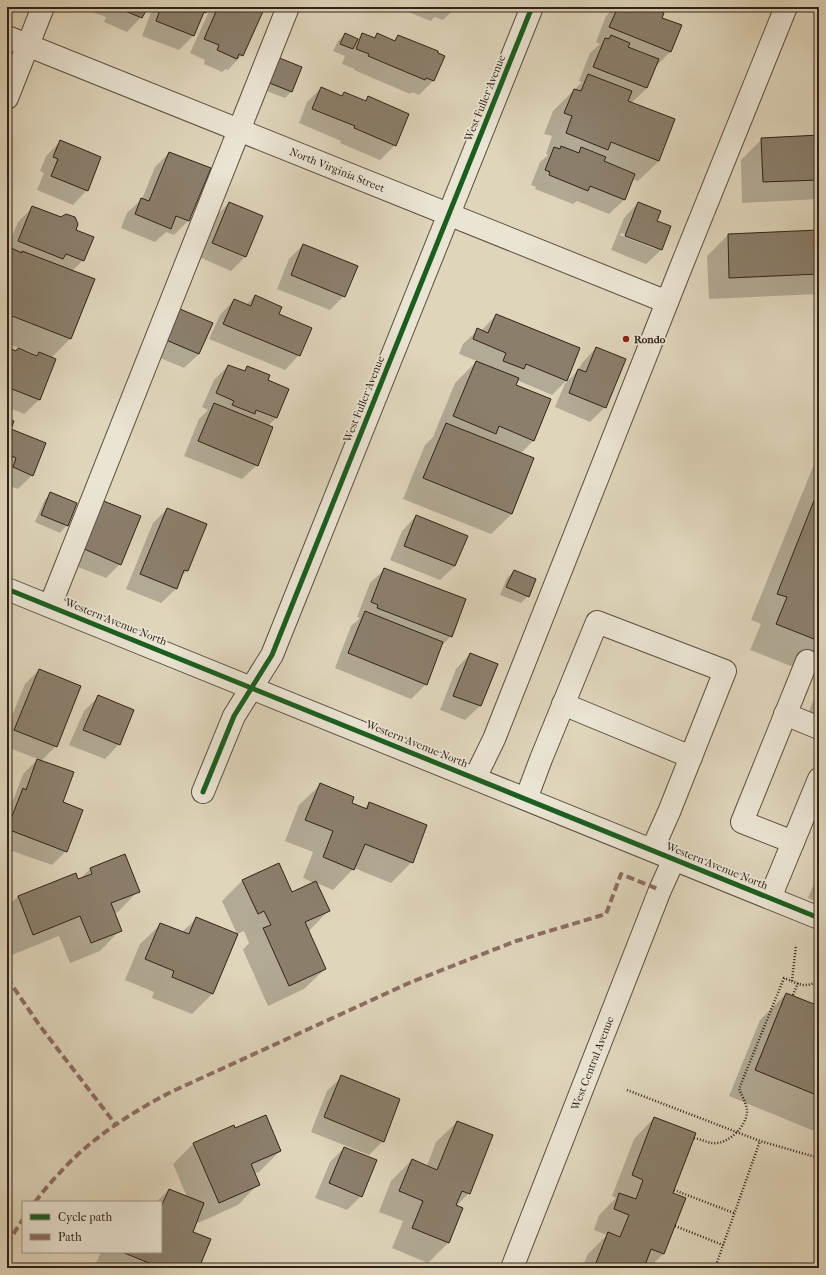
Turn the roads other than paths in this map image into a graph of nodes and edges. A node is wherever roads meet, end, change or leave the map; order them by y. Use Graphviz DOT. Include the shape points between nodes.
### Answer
graph roads {
  1 [pos="43,7"];
  2 [pos="288,7"];
  3 [pos="532,7"];
  4 [pos="786,7"];
  5 [pos="7,37"];
  6 [pos="28,46"];
  7 [pos="7,98"];
  8 [pos="239,130"];
  9 [pos="449,214"];
  10 [pos="667,302"];
  11 [pos="7,589"];
  12 [pos="50,606"];
  13 [pos="806,661"];
  14 [pos="251,688"];
  15 [pos="563,704"];
  16 [pos="785,714"];
  17 [pos="819,728"];
  18 [pos="691,757"];
  19 [pos="474,778"];
  20 [pos="819,779"];
  21 [pos="203,792"];
  22 [pos="526,799"];
  23 [pos="793,842"];
  24 [pos="652,850"];
  25 [pos="674,859"];
  26 [pos="770,898"];
  27 [pos="819,918"];
  28 [pos="512,1268"];
  1 -- 6 [label="street"];
  2 -- 8 [label="street"];
  3 -- 9 [label="street, West Fuller Avenue"];
  4 -- 10 [label="street"];
  5 -- 6 [label="street, North Virginia Street"];
  6 -- 7 [label="street"];
  6 -- 8 [label="street, North Virginia Street"];
  8 -- 9 [label="street, North Virginia Street"];
  8 -- 12 [label="street"];
  9 -- 10 [label="street, North Virginia Street"];
  9 -- 14 [label="street, West Fuller Avenue" via="272,655"];
  10 -- 19 [label="street" via="497,731"];
  11 -- 12 [label="street, Western Avenue North"];
  12 -- 14 [label="street, Western Avenue North"];
  13 -- 16 [label="street"];
  14 -- 19 [label="street, Western Avenue North"];
  14 -- 21 [label="street, West Fuller Avenue" via="234,716"];
  15 -- 18 [label="street"];
  15 -- 18 [label="street" via="597,622 725,671"];
  15 -- 22 [label="street"];
  16 -- 17 [label="street"];
  16 -- 23 [label="street" via="742,822"];
  18 -- 24 [label="street"];
  19 -- 22 [label="street, Western Avenue North"];
  20 -- 23 [label="street"];
  22 -- 24 [label="street, Western Avenue North"];
  23 -- 26 [label="street"];
  24 -- 25 [label="street, Western Avenue North"];
  25 -- 26 [label="street, Western Avenue North"];
  25 -- 28 [label="street, West Central Avenue"];
  26 -- 27 [label="street, Western Avenue North"];
}
